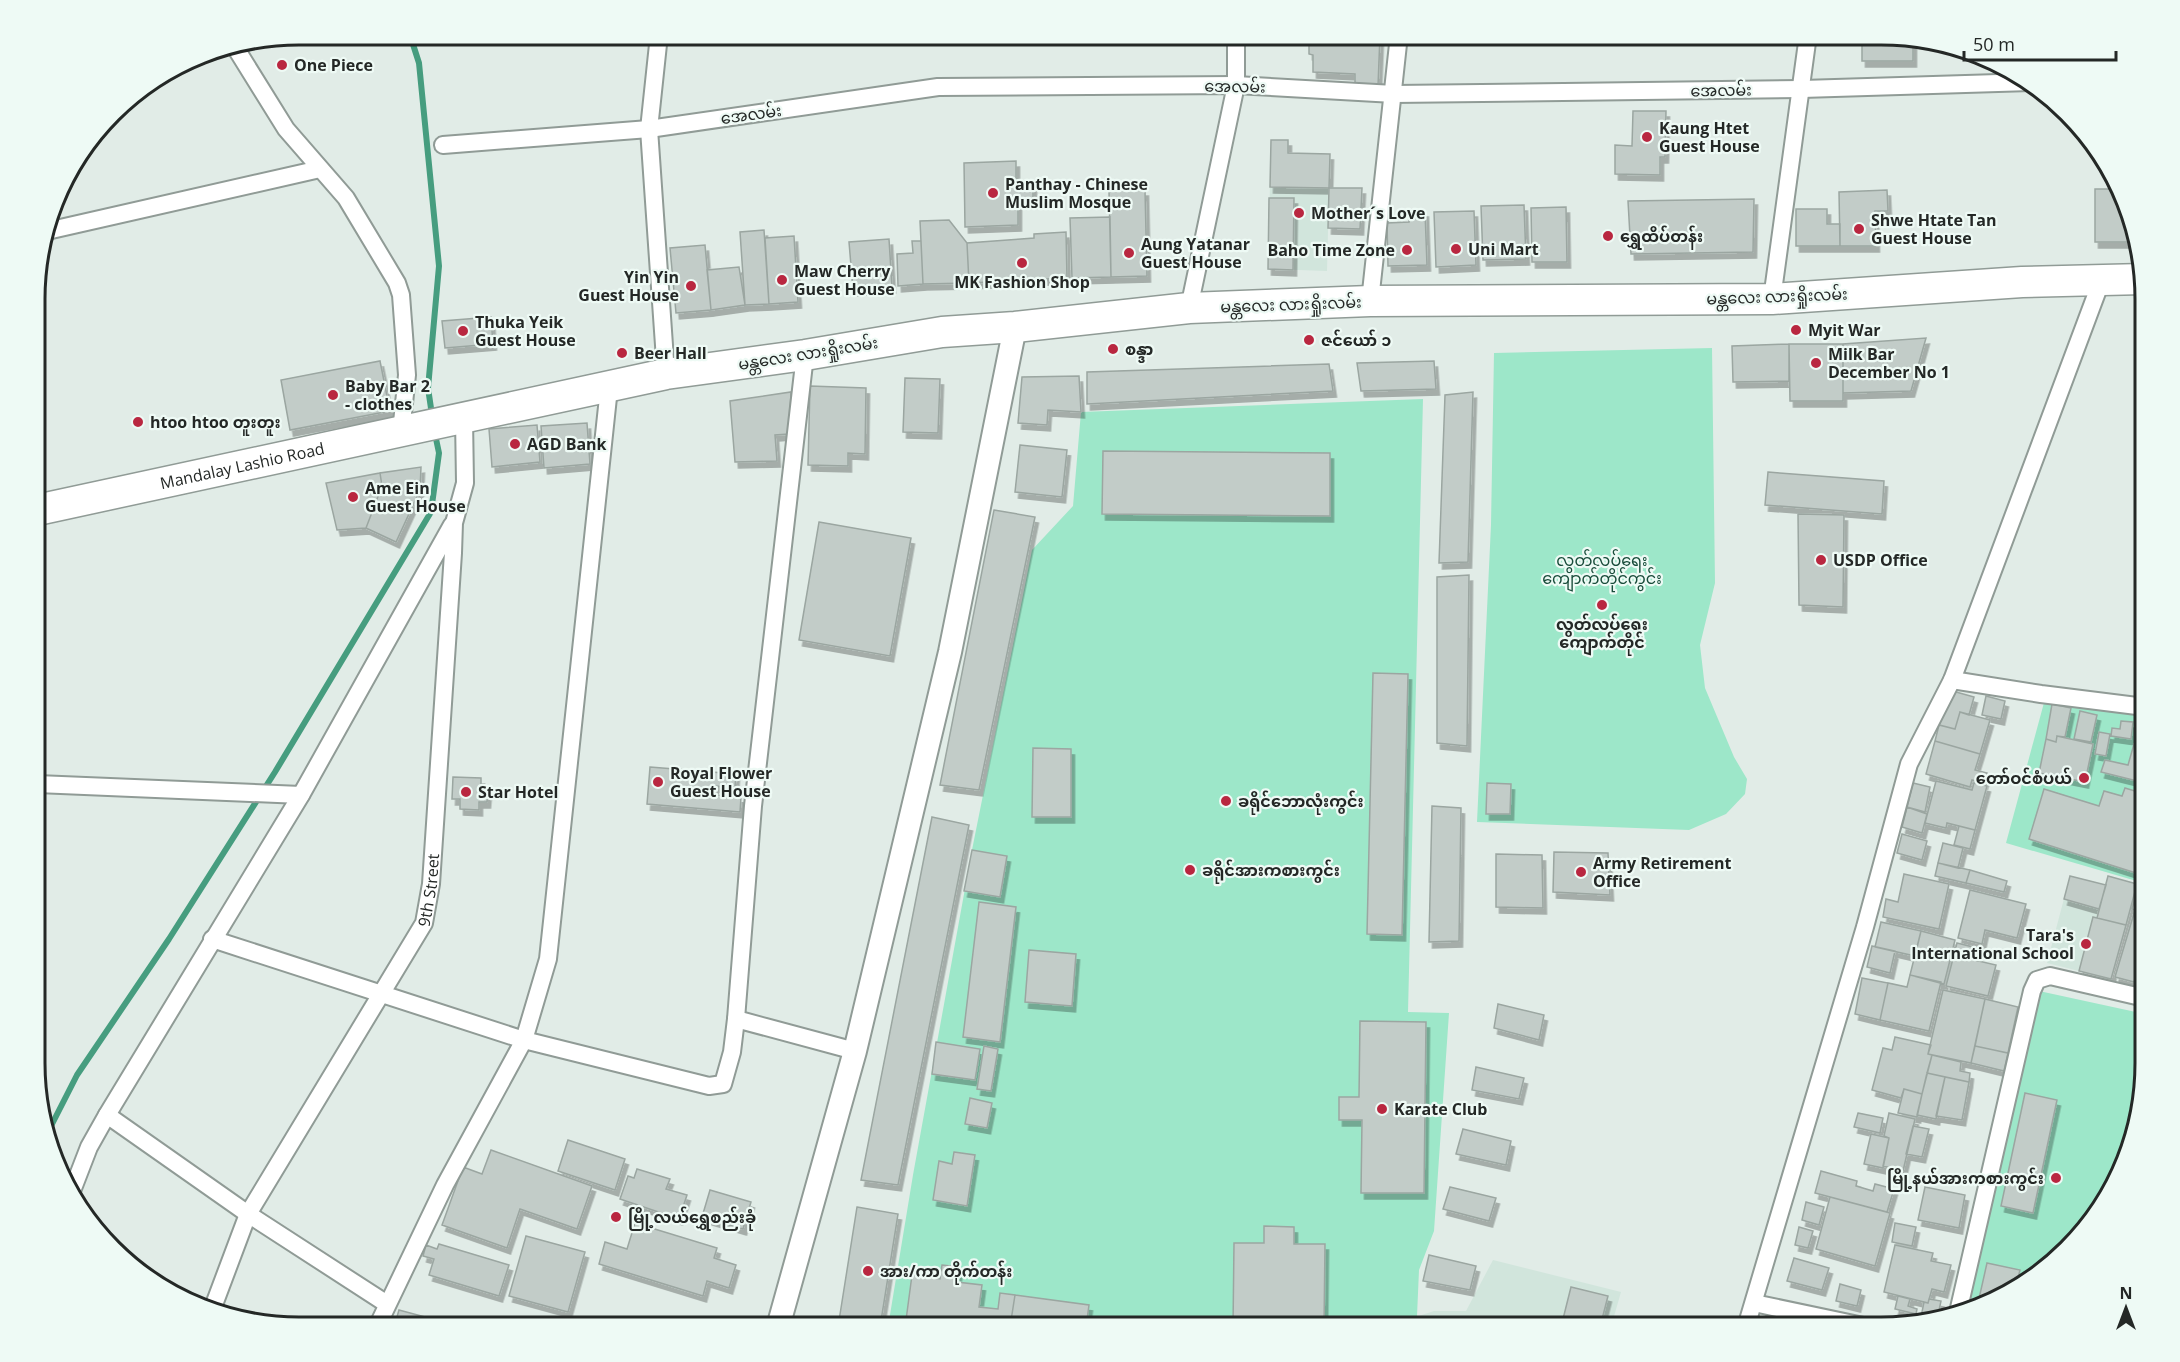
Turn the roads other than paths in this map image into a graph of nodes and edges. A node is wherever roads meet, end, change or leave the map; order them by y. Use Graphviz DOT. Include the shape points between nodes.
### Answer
graph roads {
  1 [pos="658,45"];
  2 [pos="1236,45"];
  3 [pos="1398,45"];
  4 [pos="1807,45"];
  5 [pos="239,53"];
  6 [pos="2013,83"];
  7 [pos="1236,85"];
  8 [pos="1802,89"];
  9 [pos="1394,94"];
  10 [pos="649,129"];
  11 [pos="443,145"];
  12 [pos="320,169"];
  13 [pos="56,229"];
  14 [pos="2102,279"];
  15 [pos="2134,279"];
  16 [pos="1772,299"];
  17 [pos="1370,301"];
  18 [pos="1189,308"];
  19 [pos="1015,327"];
  20 [pos="805,355"];
  21 [pos="666,374"];
  22 [pos="609,388"];
  23 [pos="433,425"];
  24 [pos="45,508"];
  25 [pos="454,523"];
  26 [pos="1952,680"];
  27 [pos="2135,706"];
  28 [pos="45,784"];
  29 [pos="302,795"];
  30 [pos="212,939"];
  31 [pos="382,992"];
  32 [pos="2135,996"];
  33 [pos="736,1019"];
  34 [pos="524,1040"];
  35 [pos="855,1051"];
  36 [pos="107,1115"];
  37 [pos="75,1183"];
  38 [pos="248,1214"];
  39 [pos="215,1302"];
  40 [pos="1754,1303"];
  41 [pos="387,1304"];
  42 [pos="1960,1304"];
  43 [pos="382,1317"];
  44 [pos="781,1317"];
  45 [pos="1749,1317"];
  46 [pos="1820,1317"];
  1 -- 10 [label="street"];
  2 -- 7 [label="street"];
  3 -- 9 [label="street"];
  4 -- 8 [label="street"];
  5 -- 12 [label="street, 9th Street" via="286,129"];
  6 -- 8 [label="street, အေလမ်း"];
  7 -- 9 [label="street, အေလမ်း"];
  7 -- 10 [label="street, အေလမ်း" via="938,87"];
  7 -- 18 [label="street"];
  8 -- 9 [label="street, အေလမ်း"];
  8 -- 16 [label="street"];
  9 -- 17 [label="street"];
  10 -- 11 [label="street, အေလမ်း"];
  10 -- 21 [label="street"];
  12 -- 13 [label="street"];
  12 -- 23 [label="street, 9th Street" via="346,198 397,283 407,375"];
  14 -- 15 [label="highway, မန္တလေး လားရှိုးလမ်း"];
  14 -- 16 [label="highway, မန္တလေး လားရှိုးလမ်း"];
  14 -- 26 [label="street"];
  16 -- 17 [label="highway, မန္တလေး လားရှိုးလမ်း"];
  17 -- 18 [label="highway, မန္တလေး လားရှိုးလမ်း"];
  18 -- 19 [label="highway, မန္တလေး လားရှိုးလမ်း"];
  19 -- 20 [label="highway, မန္တလေး လားရှိုးလမ်း" via="942,332"];
  19 -- 35 [label="street" via="950,652"];
  20 -- 21 [label="highway, မန္တလေး လားရှိုးလမ်း"];
  20 -- 33 [label="street" via="753,806"];
  21 -- 22 [label="highway, မန္တလေး လားရှိုးလမ်း"];
  22 -- 23 [label="highway, မန္တလေး လားရှိုးလမ်း"];
  22 -- 34 [label="street" via="548,959"];
  23 -- 24 [label="highway, Mandalay Lashio Road"];
  23 -- 25 [label="street, 9th Street" via="465,483"];
  25 -- 29 [label="street"];
  25 -- 31 [label="street, 9th Street" via="431,884 424,923"];
  26 -- 27 [label="street"];
  26 -- 40 [label="street" via="1909,764"];
  28 -- 29 [label="street"];
  29 -- 30 [label="street"];
  30 -- 31 [label="street"];
  30 -- 36 [label="street"];
  31 -- 34 [label="street"];
  31 -- 38 [label="street, 9th Street"];
  32 -- 42 [label="street" via="2050,976 2037,980"];
  33 -- 34 [label="street" via="723,1084 709,1086"];
  33 -- 35 [label="street"];
  34 -- 41 [label="street" via="445,1185"];
  35 -- 44 [label="street"];
  36 -- 37 [label="street"];
  36 -- 38 [label="street"];
  38 -- 39 [label="street, 9th Street"];
  38 -- 41 [label="street"];
  40 -- 45 [label="street"];
  40 -- 46 [label="street"];
  41 -- 43 [label="street"];
}
